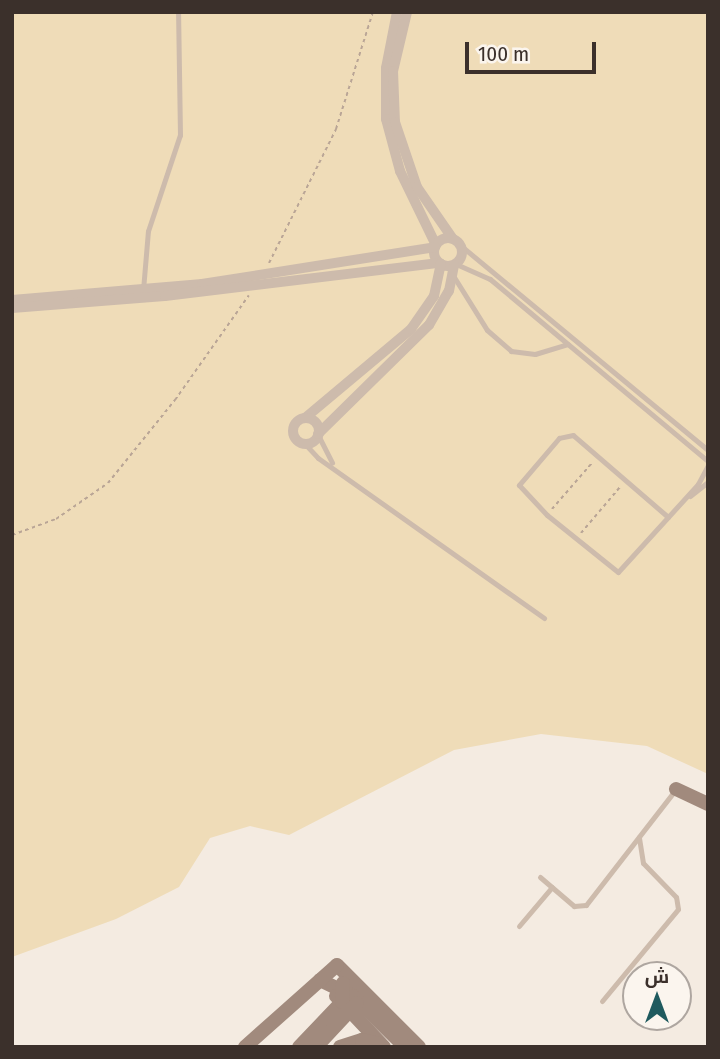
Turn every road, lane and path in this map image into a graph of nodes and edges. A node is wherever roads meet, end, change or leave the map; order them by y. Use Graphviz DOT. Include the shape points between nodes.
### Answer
graph roads {
  1 [pos="178,12"];
  2 [pos="373,12"];
  3 [pos="397,12"];
  4 [pos="407,12"];
  5 [pos="457,242"];
  6 [pos="436,246"];
  7 [pos="440,264"];
  8 [pos="455,269"];
  9 [pos="258,281"];
  10 [pos="143,290"];
  11 [pos="12,300"];
  12 [pos="12,308"];
  13 [pos="568,344"];
  14 [pos="305,418"];
  15 [pos="318,435"];
  16 [pos="305,444"];
  17 [pos="708,450"];
  18 [pos="598,456"];
  19 [pos="708,462"];
  20 [pos="334,466"];
  21 [pos="626,480"];
  22 [pos="708,482"];
  23 [pos="684,500"];
  24 [pos="547,515"];
  25 [pos="668,517"];
  26 [pos="12,535"];
  27 [pos="576,540"];
  28 [pos="544,618"];
  29 [pos="676,789"];
  30 [pos="708,804"];
  31 [pos="639,837"];
  32 [pos="540,877"];
  33 [pos="552,887"];
  34 [pos="519,926"];
  35 [pos="342,969"];
  36 [pos="320,980"];
  37 [pos="351,998"];
  38 [pos="602,1000"];
  39 [pos="383,1045"];
  40 [pos="245,1047"];
  41 [pos="299,1047"];
  42 [pos="316,1047"];
  43 [pos="340,1047"];
  44 [pos="405,1047"];
  45 [pos="419,1047"];
  1 -- 10 [label="lane" via="181,127 173,166 148,231"];
  2 -- 9 [label="path" via="324,158"];
  3 -- 6 [label="street" via="385,81 389,132 405,184"];
  4 -- 5 [label="street" via="393,71 395,122 417,187"];
  5 -- 6 [label="street"];
  5 -- 8 [label="street" via="462,255"];
  5 -- 17 [label="lane"];
  6 -- 7 [label="street"];
  6 -- 9 [label="street"];
  7 -- 8 [label="street"];
  7 -- 9 [label="street"];
  7 -- 14 [label="street" via="434,296 411,329"];
  8 -- 13 [label="lane" via="490,279"];
  8 -- 13 [label="lane" via="480,322 505,348 529,355"];
  8 -- 15 [label="street" via="443,303 421,335"];
  9 -- 10 [label="street"];
  9 -- 12 [label="street"];
  9 -- 26 [label="path" via="175,400 108,482 56,519"];
  10 -- 11 [label="street"];
  13 -- 19 [label="lane"];
  14 -- 15 [label="street" via="316,423"];
  14 -- 16 [label="street" via="293,430"];
  15 -- 16 [label="street"];
  15 -- 20 [label="lane"];
  16 -- 20 [label="lane"];
  18 -- 21 [label="lane"];
  18 -- 24 [label="path"];
  18 -- 24 [label="lane" via="570,435 559,438 549,449 519,487"];
  19 -- 23 [label="lane"];
  20 -- 28 [label="lane"];
  21 -- 25 [label="lane"];
  21 -- 27 [label="path"];
  22 -- 23 [label="lane"];
  23 -- 25 [label="lane"];
  24 -- 27 [label="lane"];
  25 -- 27 [label="lane" via="618,572"];
  29 -- 30 [label="street"];
  29 -- 31 [label="lane"];
  31 -- 33 [label="lane" via="583,906 574,906"];
  31 -- 38 [label="lane" via="643,863 676,897 678,909"];
  32 -- 33 [label="lane"];
  33 -- 34 [label="lane"];
  35 -- 36 [label="street"];
  35 -- 37 [label="street"];
  35 -- 37 [label="street"];
  36 -- 37 [label="street"];
  36 -- 40 [label="street"];
  37 -- 39 [label="street"];
  37 -- 41 [label="street"];
  37 -- 42 [label="street"];
  37 -- 44 [label="street"];
  37 -- 45 [label="street"];
  39 -- 43 [label="street" via="362,1040"];
}
